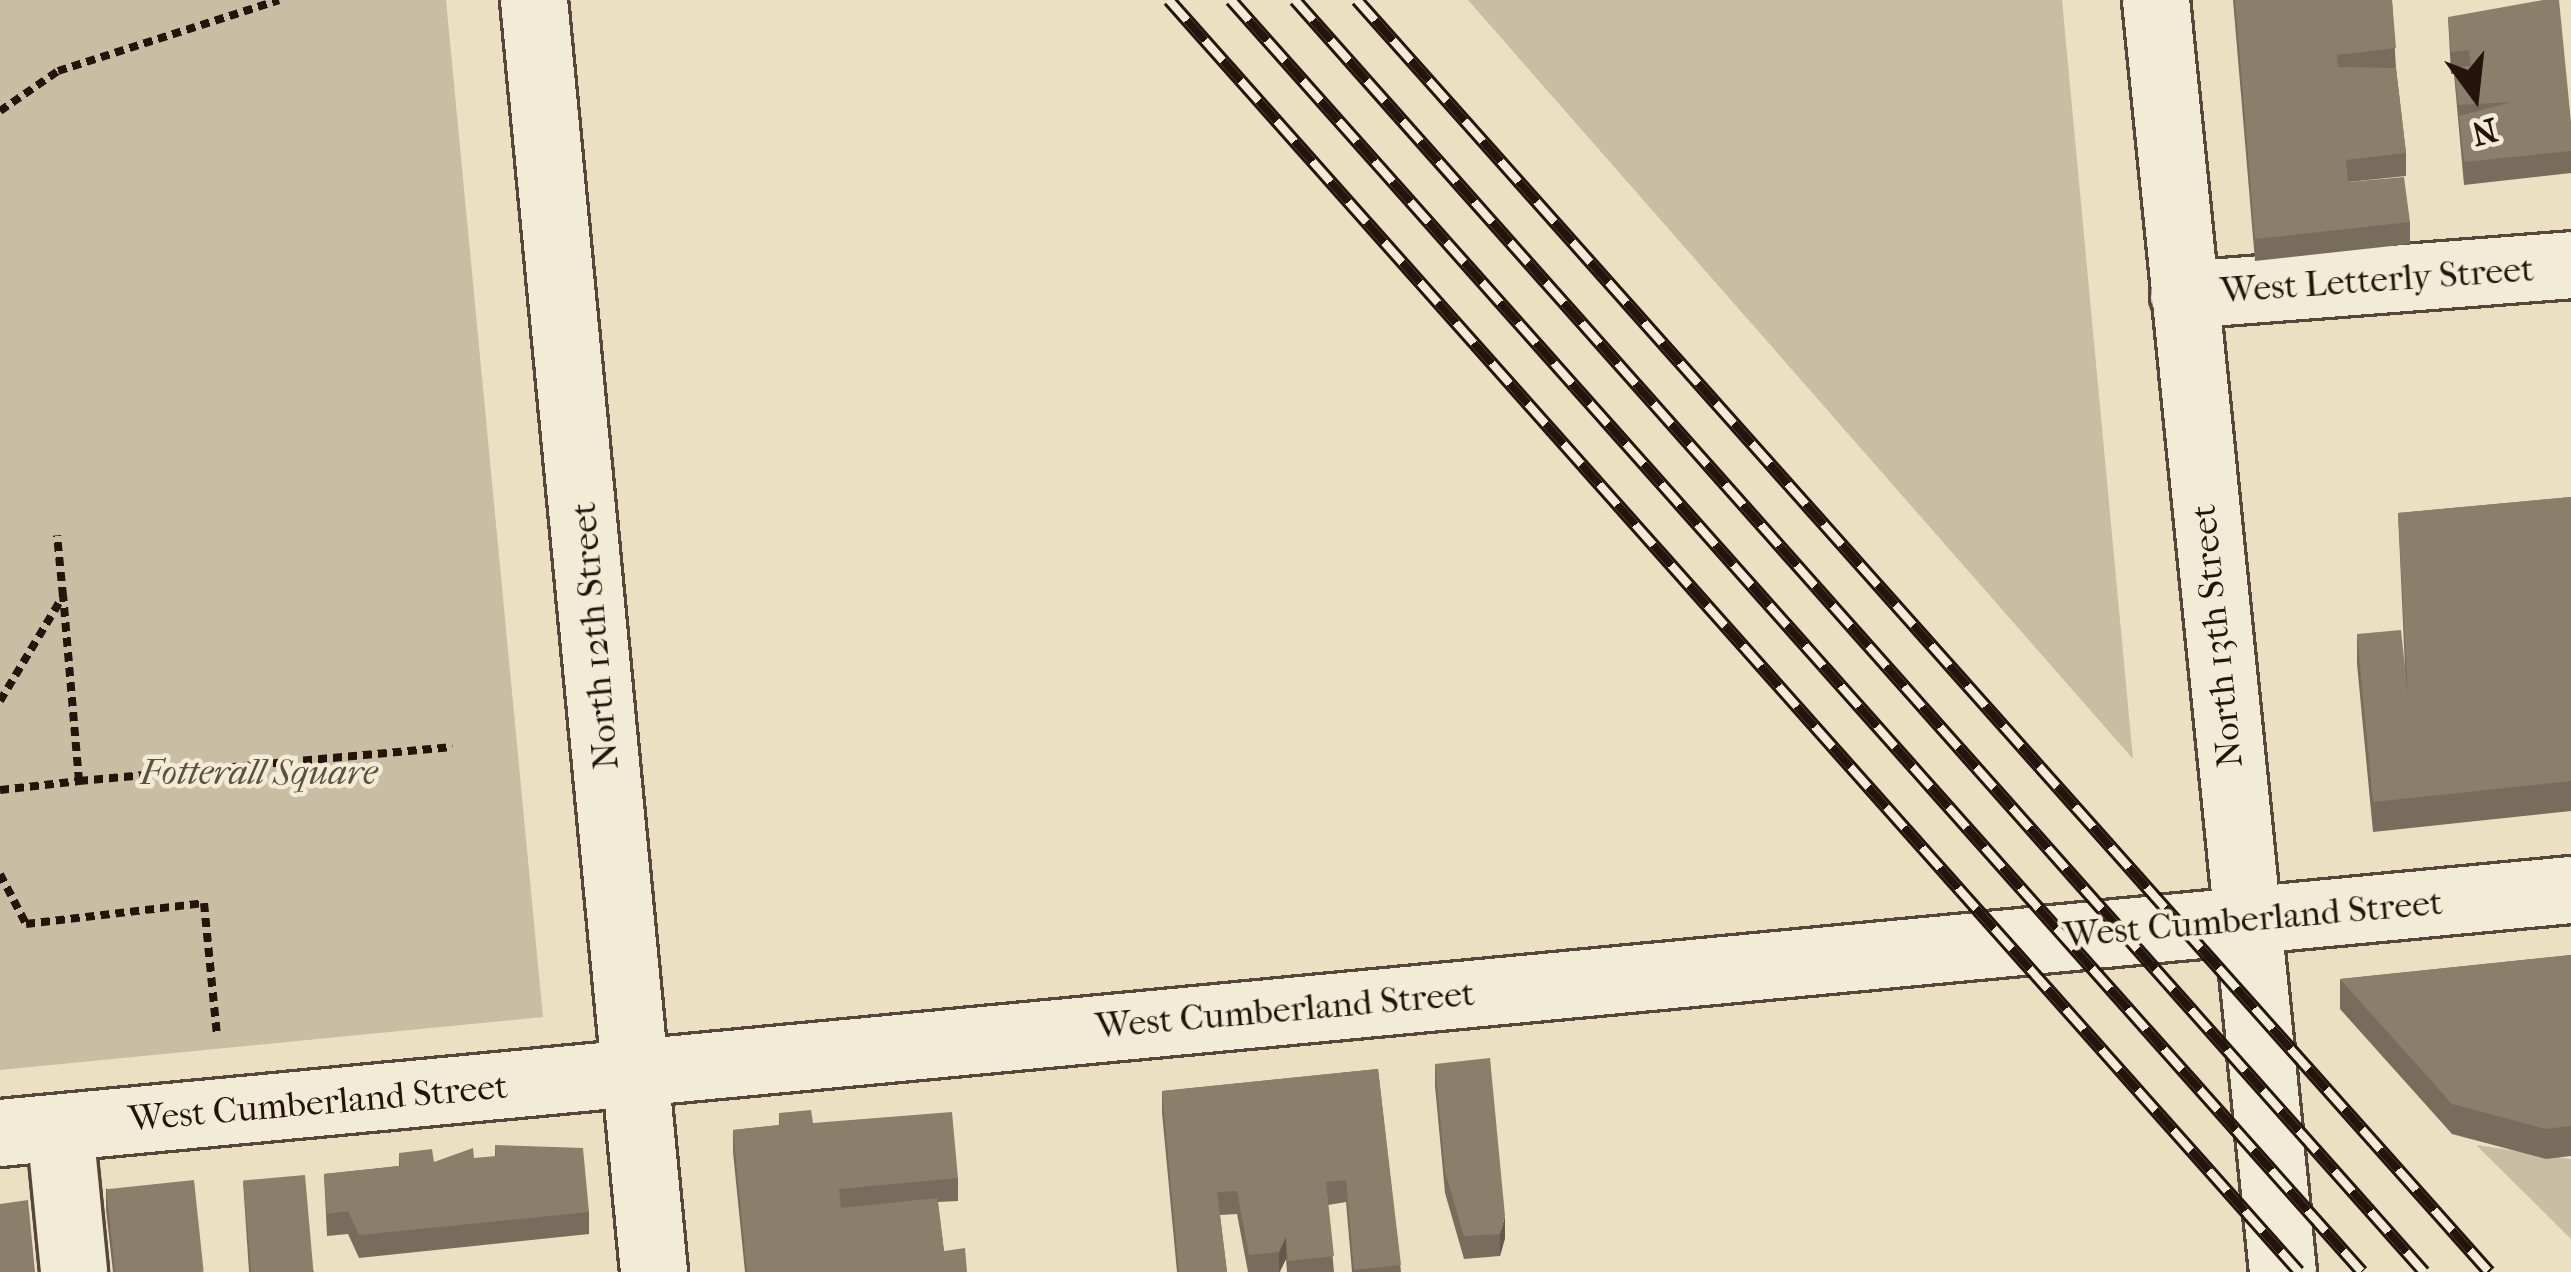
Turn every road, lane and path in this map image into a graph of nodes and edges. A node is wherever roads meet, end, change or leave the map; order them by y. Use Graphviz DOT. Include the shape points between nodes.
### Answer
graph roads {
  1 [pos="279,0"];
  2 [pos="534,0"];
  3 [pos="2156,0"];
  4 [pos="0,111"];
  5 [pos="2571,265"];
  6 [pos="2184,295"];
  7 [pos="57,535"];
  8 [pos="63,596"];
  9 [pos="0,700"];
  10 [pos="452,747"];
  11 [pos="79,781"];
  12 [pos="0,790"];
  13 [pos="0,874"];
  14 [pos="2571,890"];
  15 [pos="2245,920"];
  16 [pos="217,1035"];
  17 [pos="636,1072"];
  18 [pos="30,1130"];
  19 [pos="74,1272"];
  20 [pos="654,1272"];
  21 [pos="2283,1272"];
  1 -- 4 [label="path" via="58,71"];
  2 -- 17 [label="street, North 12th Street"];
  3 -- 6 [label="street, North 13th Street"];
  5 -- 6 [label="street, West Letterly Street"];
  6 -- 15 [label="street, North 13th Street"];
  7 -- 8 [label="path"];
  8 -- 9 [label="path"];
  8 -- 11 [label="path"];
  10 -- 11 [label="path"];
  11 -- 12 [label="path"];
  13 -- 16 [label="path" via="26,924 204,903"];
  14 -- 15 [label="street, West Cumberland Street"];
  15 -- 17 [label="street, West Cumberland Street"];
  15 -- 21 [label="street, North 13th Street"];
  17 -- 18 [label="street, West Cumberland Street"];
  17 -- 20 [label="street, North 12th Street"];
  18 -- 19 [label="street"];
}
